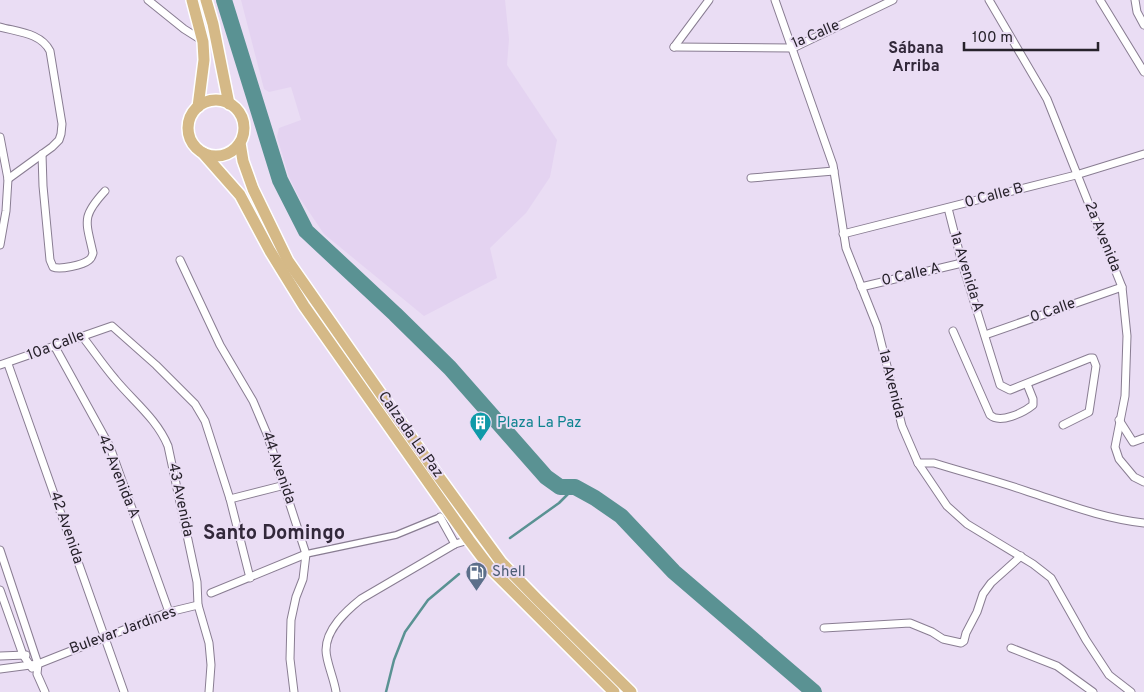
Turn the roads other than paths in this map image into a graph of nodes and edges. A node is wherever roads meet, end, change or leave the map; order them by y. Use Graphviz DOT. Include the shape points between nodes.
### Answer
graph roads {
  1 [pos="148,0"];
  2 [pos="192,0"];
  3 [pos="206,0"];
  4 [pos="709,0"];
  5 [pos="775,0"];
  6 [pos="893,0"];
  7 [pos="988,0"];
  8 [pos="1100,0"];
  9 [pos="1135,0"];
  10 [pos="1144,25"];
  11 [pos="0,27"];
  12 [pos="203,42"];
  13 [pos="793,48"];
  14 [pos="1144,72"];
  15 [pos="230,104"];
  16 [pos="198,107"];
  17 [pos="0,137"];
  18 [pos="240,143"];
  19 [pos="42,154"];
  20 [pos="203,154"];
  21 [pos="1144,154"];
  22 [pos="834,171"];
  23 [pos="1076,175"];
  24 [pos="751,178"];
  25 [pos="8,179"];
  26 [pos="105,191"];
  27 [pos="948,208"];
  28 [pos="843,234"];
  29 [pos="0,245"];
  30 [pos="180,260"];
  31 [pos="962,263"];
  32 [pos="861,286"];
  33 [pos="1122,288"];
  34 [pos="953,332"];
  35 [pos="985,335"];
  36 [pos="82,336"];
  37 [pos="55,347"];
  38 [pos="8,364"];
  39 [pos="0,365"];
  40 [pos="1027,384"];
  41 [pos="1119,420"];
  42 [pos="1063,425"];
  43 [pos="1144,438"];
  44 [pos="918,463"];
  45 [pos="1144,482"];
  46 [pos="284,485"];
  47 [pos="230,499"];
  48 [pos="440,517"];
  49 [pos="1144,523"];
  50 [pos="469,540"];
  51 [pos="455,544"];
  52 [pos="0,550"];
  53 [pos="306,554"];
  54 [pos="1022,556"];
  55 [pos="250,578"];
  56 [pos="0,590"];
  57 [pos="211,593"];
  58 [pos="198,605"];
  59 [pos="169,612"];
  60 [pos="824,628"];
  61 [pos="104,637"];
  62 [pos="1011,648"];
  63 [pos="24,655"];
  64 [pos="36,655"];
  65 [pos="0,656"];
  66 [pos="48,659"];
  67 [pos="38,664"];
  68 [pos="29,665"];
  69 [pos="0,669"];
  70 [pos="37,674"];
  71 [pos="45,692"];
  72 [pos="124,692"];
  73 [pos="209,692"];
  74 [pos="294,692"];
  75 [pos="336,692"];
  76 [pos="614,692"];
  77 [pos="631,692"];
  78 [pos="1092,692"];
  79 [pos="1131,692"];
  1 -- 12 [label="street"];
  2 -- 12 [label="main road"];
  3 -- 15 [label="main road"];
  4 -- 13 [label="street, 1a Calle" via="674,47"];
  5 -- 13 [label="street, 1a Avenida"];
  6 -- 13 [label="street, 1a Calle"];
  7 -- 23 [label="street, 2a Avenida" via="1047,99"];
  8 -- 14 [label="street"];
  9 -- 10 [label="street" via="1136,12"];
  11 -- 19 [label="street" via="46,42 50,51 62,124 58,140"];
  12 -- 16 [label="main road" via="204,73"];
  13 -- 22 [label="street, 1a Avenida"];
  15 -- 16 [label="main road" via="213,100"];
  15 -- 18 [label="main road" via="236,108 243,122"];
  16 -- 20 [label="main road" via="190,118 188,134 196,149"];
  17 -- 25 [label="street"];
  18 -- 20 [label="main road" via="222,156"];
  18 -- 77 [label="main road, Calzada La Paz" via="253,189 288,261 439,477 501,562"];
  19 -- 25 [label="street"];
  19 -- 26 [label="street" via="44,201 53,266 60,269 92,258 94,253 86,220 92,205"];
  20 -- 50 [label="main road, Calzada La Paz" via="240,196 304,306"];
  21 -- 23 [label="street, 0 Calle B"];
  22 -- 24 [label="street"];
  22 -- 28 [label="street, 1a Avenida"];
  23 -- 27 [label="street, 0 Calle B"];
  23 -- 33 [label="street, 2a Avenida"];
  25 -- 29 [label="street"];
  27 -- 28 [label="street, 0 Calle B"];
  27 -- 31 [label="street, 1a Avenida A"];
  28 -- 32 [label="street, 1a Avenida"];
  30 -- 46 [label="street, 44 Avenida" via="220,344 253,401"];
  31 -- 32 [label="street, 0 Calle A"];
  31 -- 35 [label="street, 1a Avenida A"];
  32 -- 44 [label="street, 1a Avenida" via="877,326 902,426"];
  33 -- 35 [label="street, 0 Calle"];
  33 -- 41 [label="street, 2a Avenida" via="1127,336 1124,396"];
  34 -- 40 [label="street" via="993,418 1003,418 1033,405"];
  35 -- 40 [label="street, 1a Avenida A" via="1000,385 1010,390"];
  36 -- 37 [label="street, 10a Calle"];
  36 -- 47 [label="street, 10a Calle" via="112,326 156,365 200,411"];
  36 -- 58 [label="street, 43 Avenida" via="166,441 190,544"];
  37 -- 38 [label="street, 10a Calle"];
  37 -- 59 [label="street, 42 Avenida A" via="110,447"];
  38 -- 39 [label="street, 10a Calle"];
  38 -- 61 [label="street, 42 Avenida"];
  40 -- 42 [label="street, 1a Avenida A" via="1093,358 1096,366 1089,412"];
  41 -- 43 [label="street" via="1133,442"];
  41 -- 45 [label="street, 2a Avenida" via="1115,447 1119,459 1134,477"];
  44 -- 49 [label="street" via="934,464 1084,511"];
  44 -- 54 [label="street, 1a Avenida" via="947,506 960,518"];
  46 -- 47 [label="street"];
  46 -- 53 [label="street, 44 Avenida"];
  47 -- 55 [label="street"];
  48 -- 51 [label="street"];
  48 -- 53 [label="street" via="396,535"];
  50 -- 51 [label="street"];
  50 -- 76 [label="main road, Calzada La Paz" via="491,569"];
  51 -- 75 [label="street" via="361,599 336,624 326,651"];
  52 -- 64 [label="street"];
  53 -- 55 [label="street"];
  53 -- 74 [label="street, 44 Avenida" via="303,579 291,620 290,659"];
  54 -- 60 [label="street" via="987,588 961,643 943,639 910,623"];
  54 -- 79 [label="street, 1a Avenida" via="1051,578 1109,674"];
  55 -- 57 [label="street"];
  56 -- 63 [label="street"];
  58 -- 59 [label="street, Bulevar Jardines"];
  58 -- 73 [label="street, 43 Avenida" via="209,643"];
  59 -- 61 [label="street, Bulevar Jardines"];
  61 -- 66 [label="street, Bulevar Jardines"];
  61 -- 72 [label="street, 42 Avenida"];
  62 -- 78 [label="street" via="1057,666"];
  63 -- 64 [label="street"];
  63 -- 65 [label="street"];
  63 -- 68 [label="street"];
  64 -- 66 [label="street"];
  64 -- 67 [label="street"];
  66 -- 67 [label="street, Bulevar Jardines"];
  67 -- 68 [label="street"];
  67 -- 70 [label="street"];
  68 -- 69 [label="street"];
  68 -- 70 [label="street"];
  70 -- 71 [label="street"];
}
